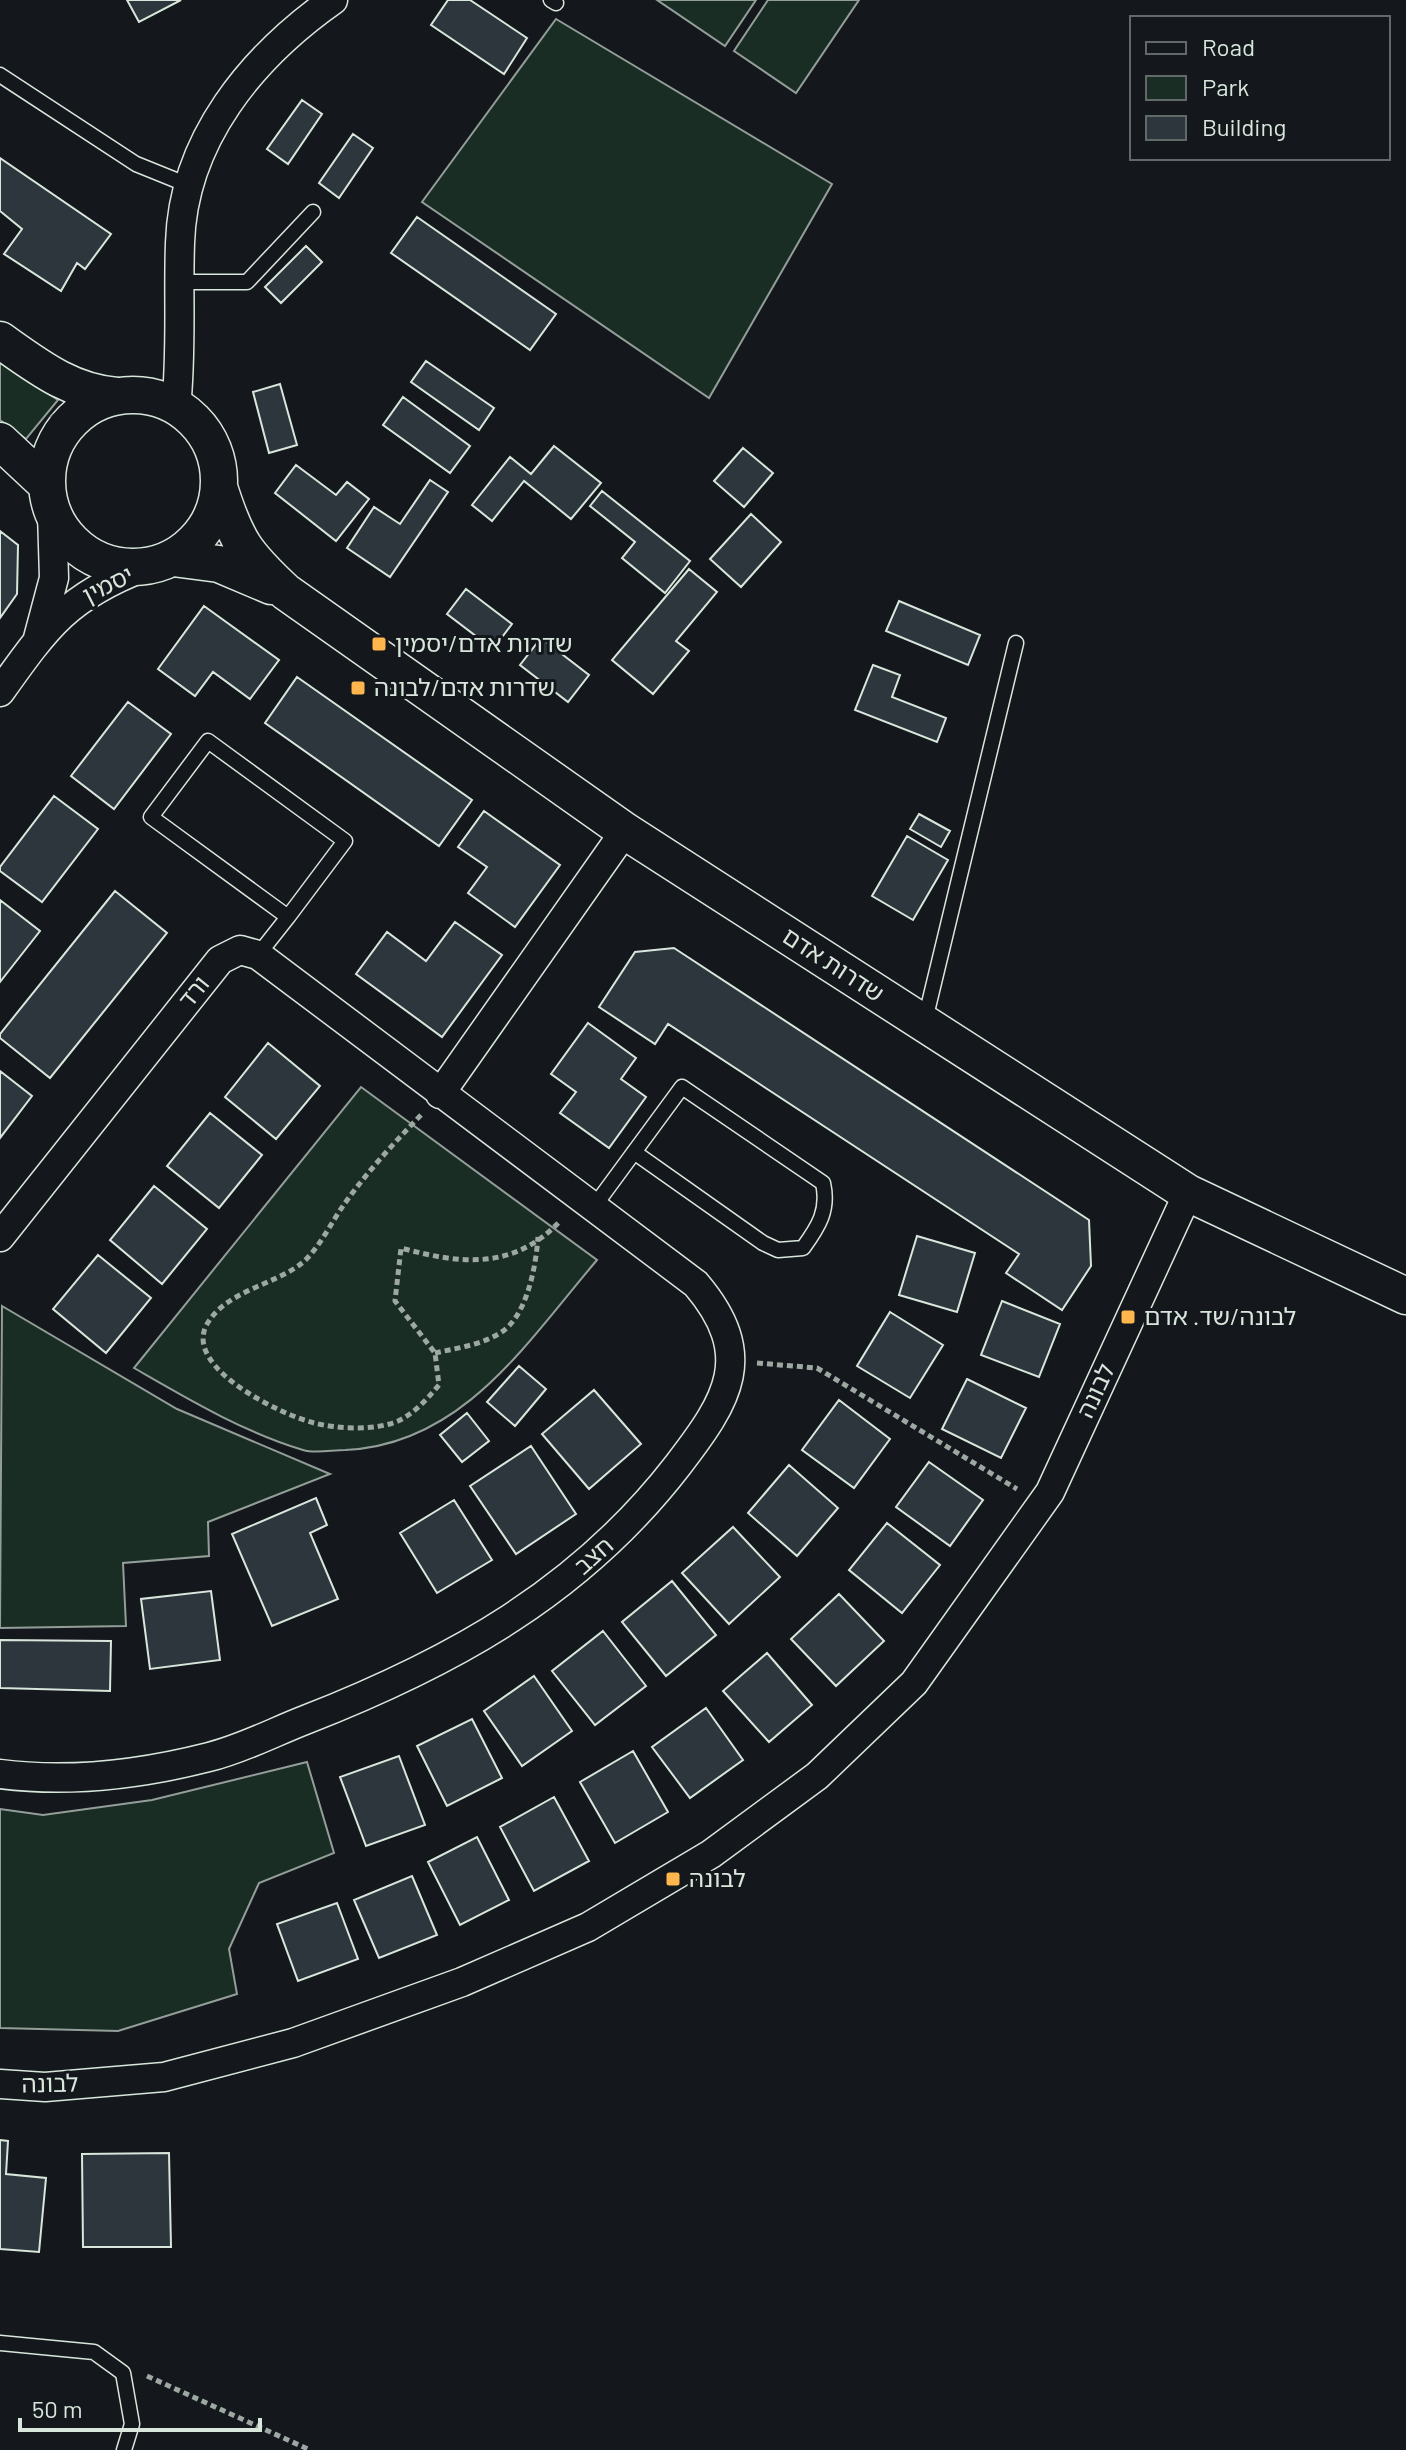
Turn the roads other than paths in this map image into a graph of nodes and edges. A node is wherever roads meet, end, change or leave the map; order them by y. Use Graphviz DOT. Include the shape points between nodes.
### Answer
graph roads {
  1 [pos="333,0"];
  2 [pos="0,75"];
  3 [pos="188,185"];
  4 [pos="313,212"];
  5 [pos="180,282"];
  6 [pos="0,340"];
  7 [pos="117,396"];
  8 [pos="176,407"];
  9 [pos="0,441"];
  10 [pos="219,487"];
  11 [pos="49,498"];
  12 [pos="159,562"];
  13 [pos="286,592"];
  14 [pos="38,639"];
  15 [pos="1016,643"];
  16 [pos="0,692"];
  17 [pos="625,831"];
  18 [pos="288,917"];
  19 [pos="258,955"];
  20 [pos="924,1023"];
  21 [pos="440,1094"];
  22 [pos="634,1152"];
  23 [pos="1188,1193"];
  24 [pos="587,1203"];
  25 [pos="0,1237"];
  26 [pos="1406,1296"];
  27 [pos="0,1774"];
  28 [pos="0,2084"];
  29 [pos="0,2343"];
  30 [pos="124,2450"];
  1 -- 3 [label="street" via="268,51 241,82 214,124"];
  2 -- 3 [label="lane" via="136,164"];
  3 -- 5 [label="street" via="179,239"];
  4 -- 5 [label="lane" via="247,282"];
  5 -- 8 [label="street"];
  6 -- 7 [label="street, שדרות אדם" via="66,385 88,394"];
  7 -- 8 [label="street, שדרות אדם" via="147,396"];
  7 -- 11 [label="street" via="89,407 66,426 51,454"];
  8 -- 10 [label="street, שדרות אדם" via="203,430 216,457"];
  9 -- 11 [label="street, שדרות אדם"];
  10 -- 12 [label="street, שדרות אדם" via="212,516 196,541"];
  10 -- 13 [label="street, שדרות אדם" via="233,533 249,557"];
  11 -- 12 [label="street, שדרות אדם" via="68,538 87,554 114,565"];
  11 -- 14 [label="street, יסמין" via="54,578"];
  12 -- 13 [label="street, שדרות אדם" via="219,564"];
  12 -- 14 [label="street, יסמין" via="79,597"];
  13 -- 17 [label="street, שדרות אדם"];
  14 -- 16 [label="street, יסמין"];
  15 -- 20 [label="lane"];
  17 -- 20 [label="street, שדרות אדם"];
  17 -- 21 [label="street"];
  18 -- 18 [label="lane" via="345,841 208,741 151,817"];
  18 -- 19 [label="lane"];
  19 -- 21 [label="street"];
  19 -- 25 [label="street, ורד" via="240,950 220,960"];
  20 -- 23 [label="street, שדרות אדם"];
  21 -- 24 [label="street, חצב"];
  22 -- 22 [label="lane" via="682,1087 823,1183 827,1200 820,1225 803,1248 778,1250"];
  22 -- 24 [label="lane"];
  23 -- 26 [label="street, שדרות אדם"];
  23 -- 28 [label="street, לבונה" via="1042,1504 914,1683 817,1776 711,1854 588,1927 462,1982 293,2043 164,2077 45,2087"];
  24 -- 27 [label="street, חצב" via="696,1284 726,1329 732,1361 726,1390 705,1430 641,1513 566,1582 477,1640 358,1699 212,1756 116,1775 34,1779"];
  29 -- 30 [label="lane" via="94,2352 123,2373 132,2424"];
}
